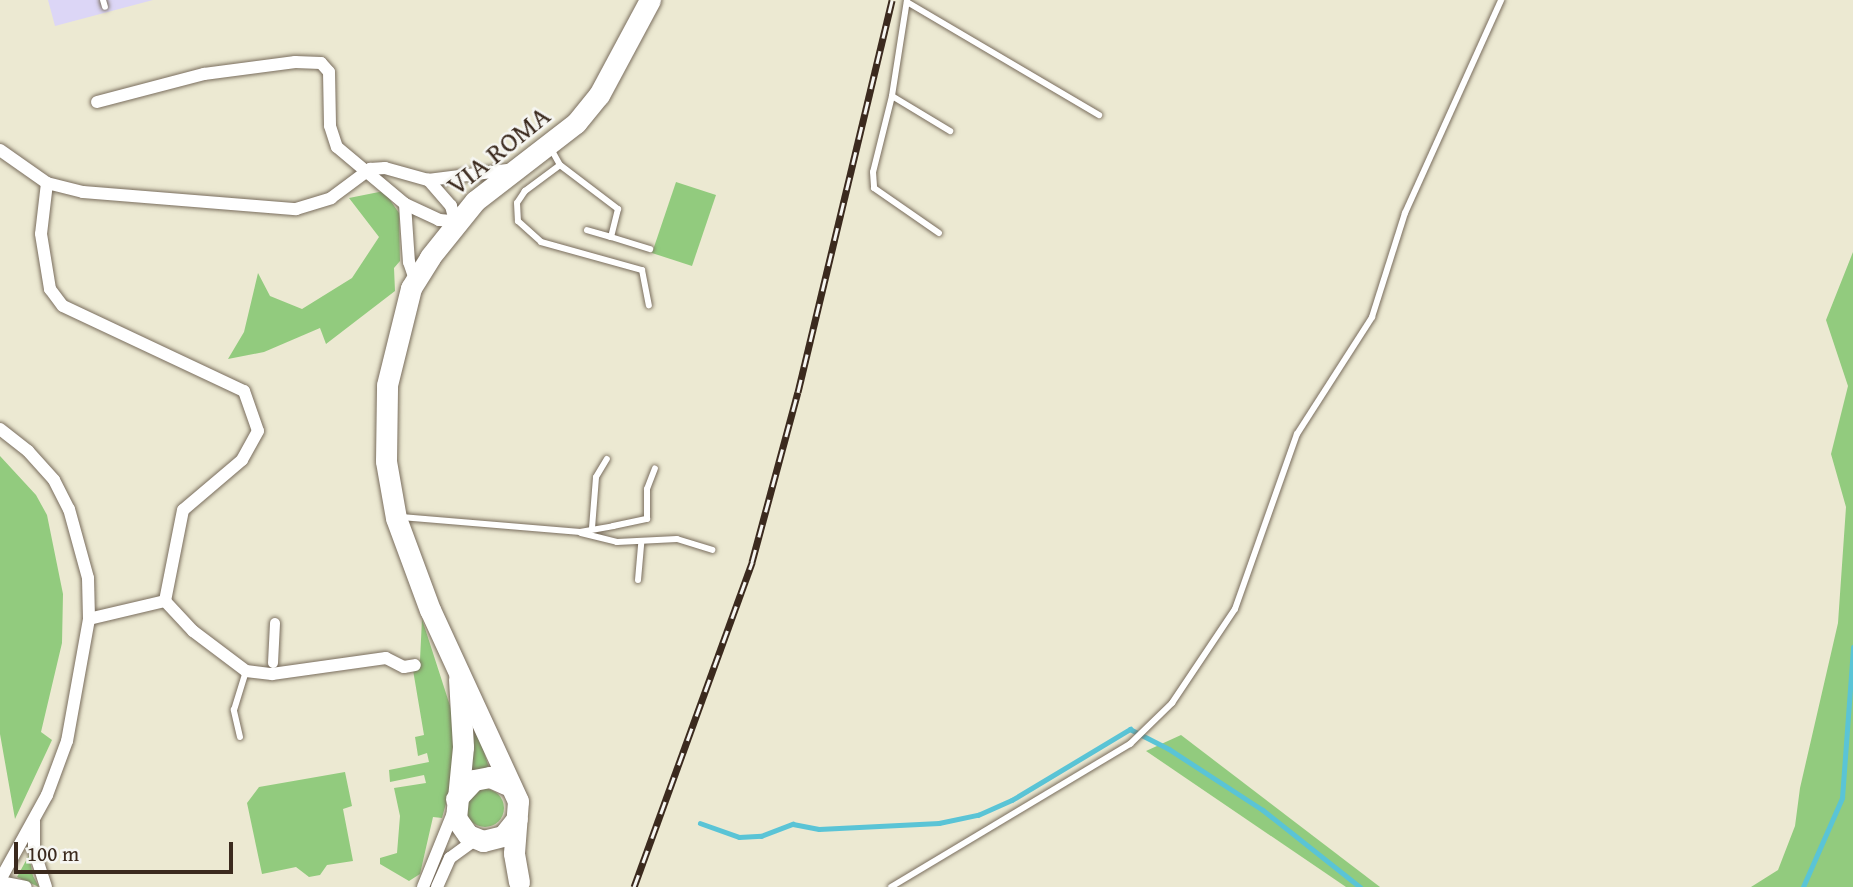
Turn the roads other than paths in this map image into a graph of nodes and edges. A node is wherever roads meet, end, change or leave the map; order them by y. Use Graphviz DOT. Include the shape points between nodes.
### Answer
graph roads {
  1 [pos="650,0"];
  2 [pos="1501,0"];
  3 [pos="907,1"];
  4 [pos="892,96"];
  5 [pos="97,102"];
  6 [pos="1099,115"];
  7 [pos="950,131"];
  8 [pos="549,146"];
  9 [pos="0,150"];
  10 [pos="560,165"];
  11 [pos="514,168"];
  12 [pos="365,171"];
  13 [pos="428,180"];
  14 [pos="47,183"];
  15 [pos="405,204"];
  16 [pos="455,221"];
  17 [pos="587,230"];
  18 [pos="939,233"];
  19 [pos="611,237"];
  20 [pos="650,249"];
  21 [pos="415,279"];
  22 [pos="649,305"];
  23 [pos="0,429"];
  24 [pos="607,459"];
  25 [pos="654,468"];
  26 [pos="396,519"];
  27 [pos="592,528"];
  28 [pos="579,532"];
  29 [pos="641,543"];
  30 [pos="712,550"];
  31 [pos="638,580"];
  32 [pos="165,601"];
  33 [pos="89,619"];
  34 [pos="275,624"];
  35 [pos="273,663"];
  36 [pos="415,665"];
  37 [pos="246,671"];
  38 [pos="458,673"];
  39 [pos="240,737"];
  40 [pos="506,784"];
  41 [pos="456,803"];
  42 [pos="35,817"];
  43 [pos="517,819"];
  44 [pos="484,840"];
  45 [pos="1,883"];
  46 [pos="519,885"];
  47 [pos="26,887"];
  48 [pos="46,887"];
  49 [pos="423,887"];
  50 [pos="437,887"];
  51 [pos="891,887"];
  1 -- 8 [label="main road, VIA ROMA" via="599,95"];
  2 -- 51 [label="lane" via="1405,213 1372,317 1297,434 1235,609 1171,703 1130,744"];
  3 -- 4 [label="lane"];
  3 -- 6 [label="lane"];
  4 -- 7 [label="lane"];
  4 -- 18 [label="lane" via="873,172 874,188"];
  5 -- 12 [label="street" via="204,74 321,63 329,72 330,126 337,147"];
  8 -- 10 [label="lane"];
  8 -- 11 [label="main road, VIA ROMA"];
  9 -- 14 [label="street"];
  10 -- 19 [label="lane" via="618,209"];
  10 -- 22 [label="lane" via="525,191 517,203 518,221 541,242 642,270"];
  11 -- 13 [label="street" via="465,179"];
  11 -- 16 [label="main road, VIA ROMA"];
  12 -- 13 [label="street" via="385,168"];
  12 -- 14 [label="street" via="331,198 296,209 83,192"];
  12 -- 15 [label="street"];
  13 -- 16 [label="street" via="451,206"];
  14 -- 32 [label="street" via="40,234 50,289 63,306 244,391 252,403 258,431 252,446 183,510"];
  15 -- 16 [label="street" via="439,220"];
  15 -- 21 [label="street" via="409,262"];
  16 -- 21 [label="main road, VIA ROMA"];
  17 -- 19 [label="lane"];
  19 -- 20 [label="lane"];
  21 -- 26 [label="main road, VIA ROMA" via="387,385 386,461"];
  23 -- 33 [label="street" via="29,451 54,480 69,509 88,578"];
  24 -- 27 [label="lane" via="596,477"];
  25 -- 27 [label="lane" via="647,489 647,519"];
  26 -- 28 [label="lane"];
  26 -- 38 [label="main road, VIA ROMA"];
  27 -- 28 [label="lane"];
  28 -- 29 [label="lane"];
  29 -- 30 [label="lane" via="677,539"];
  29 -- 31 [label="lane"];
  32 -- 33 [label="street"];
  32 -- 37 [label="street" via="193,631"];
  33 -- 42 [label="street" via="67,741"];
  34 -- 35 [label="street"];
  36 -- 37 [label="street" via="404,667 386,659 272,674"];
  37 -- 39 [label="lane" via="234,710"];
  38 -- 40 [label="main road, VIA ROMA" via="477,705"];
  38 -- 41 [label="main road, VIA ROMA" via="463,747"];
  40 -- 41 [label="main road" via="490,778 474,780"];
  40 -- 43 [label="main road, VIA ROMA" via="518,802"];
  41 -- 44 [label="main road, VIA ROMA" via="460,827"];
  41 -- 49 [label="street"];
  42 -- 45 [label="street"];
  42 -- 48 [label="street" via="34,850"];
  43 -- 44 [label="main road" via="503,836"];
  43 -- 46 [label="main road, VIA ROMA" via="514,853"];
  44 -- 46 [label="main road, VIA ROMA"];
  44 -- 50 [label="street" via="450,858"];
  45 -- 47 [label="street"];
}
